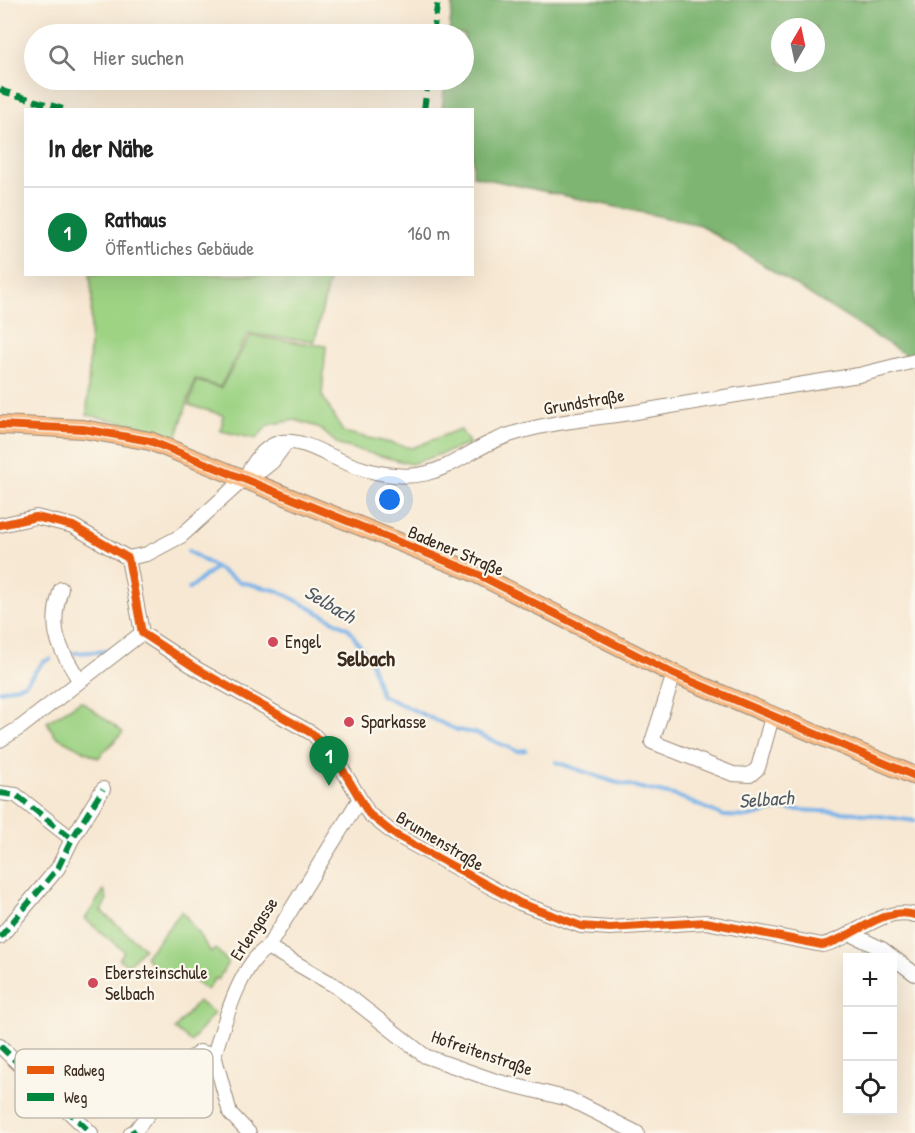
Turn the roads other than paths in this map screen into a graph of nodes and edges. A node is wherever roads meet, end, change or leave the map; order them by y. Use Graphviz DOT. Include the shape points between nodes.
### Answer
graph roads {
  1 [pos="915,361"];
  2 [pos="0,425"];
  3 [pos="245,478"];
  4 [pos="0,525"];
  5 [pos="128,558"];
  6 [pos="61,589"];
  7 [pos="142,633"];
  8 [pos="674,674"];
  9 [pos="79,680"];
  10 [pos="772,717"];
  11 [pos="0,740"];
  12 [pos="915,776"];
  13 [pos="103,789"];
  14 [pos="0,793"];
  15 [pos="359,800"];
  16 [pos="72,839"];
  17 [pos="915,915"];
  18 [pos="853,935"];
  19 [pos="0,937"];
  20 [pos="268,947"];
  21 [pos="915,974"];
  22 [pos="0,1046"];
  23 [pos="214,1055"];
  24 [pos="15,1060"];
  25 [pos="75,1118"];
  26 [pos="145,1118"];
  27 [pos="91,1133"];
  28 [pos="131,1133"];
  29 [pos="249,1133"];
  30 [pos="637,1133"];
  1 -- 3 [label="street, Grundstraße" via="519,432 455,463 416,476 367,471 308,444 268,446"];
  2 -- 3 [label="main road, Badener Straße" via="83,429 150,441"];
  3 -- 5 [label="street, Grundstraße" via="181,536 147,554"];
  3 -- 8 [label="main road, Badener Straße" via="473,572"];
  4 -- 5 [label="street" via="36,517 73,526"];
  5 -- 7 [label="street"];
  6 -- 9 [label="street" via="54,630"];
  7 -- 9 [label="street"];
  7 -- 15 [label="street, Brunnenstraße" via="197,669 313,734 338,762"];
  8 -- 10 [label="main road, Badener Straße"];
  8 -- 10 [label="street" via="652,742 733,774 750,775 758,768"];
  9 -- 11 [label="street"];
  10 -- 12 [label="main road, Badener Straße"];
  13 -- 16 [label="street"];
  14 -- 16 [label="street" via="16,795"];
  15 -- 18 [label="street, Brunnenstraße" via="369,814 394,834 432,856 520,903 581,926 706,922 822,945"];
  15 -- 20 [label="street, Erlengasse"];
  16 -- 19 [label="street" via="58,868"];
  17 -- 18 [label="street, Brunnenstraße" via="887,914"];
  18 -- 21 [label="street" via="882,949"];
  20 -- 23 [label="street, Erlengasse" via="257,953 226,1016"];
  20 -- 30 [label="street, Hofreitenstraße" via="337,987 425,1056 496,1081 569,1099"];
  22 -- 24 [label="street"];
  23 -- 29 [label="street" via="230,1113"];
  25 -- 27 [label="street"];
  26 -- 28 [label="street"];
}
